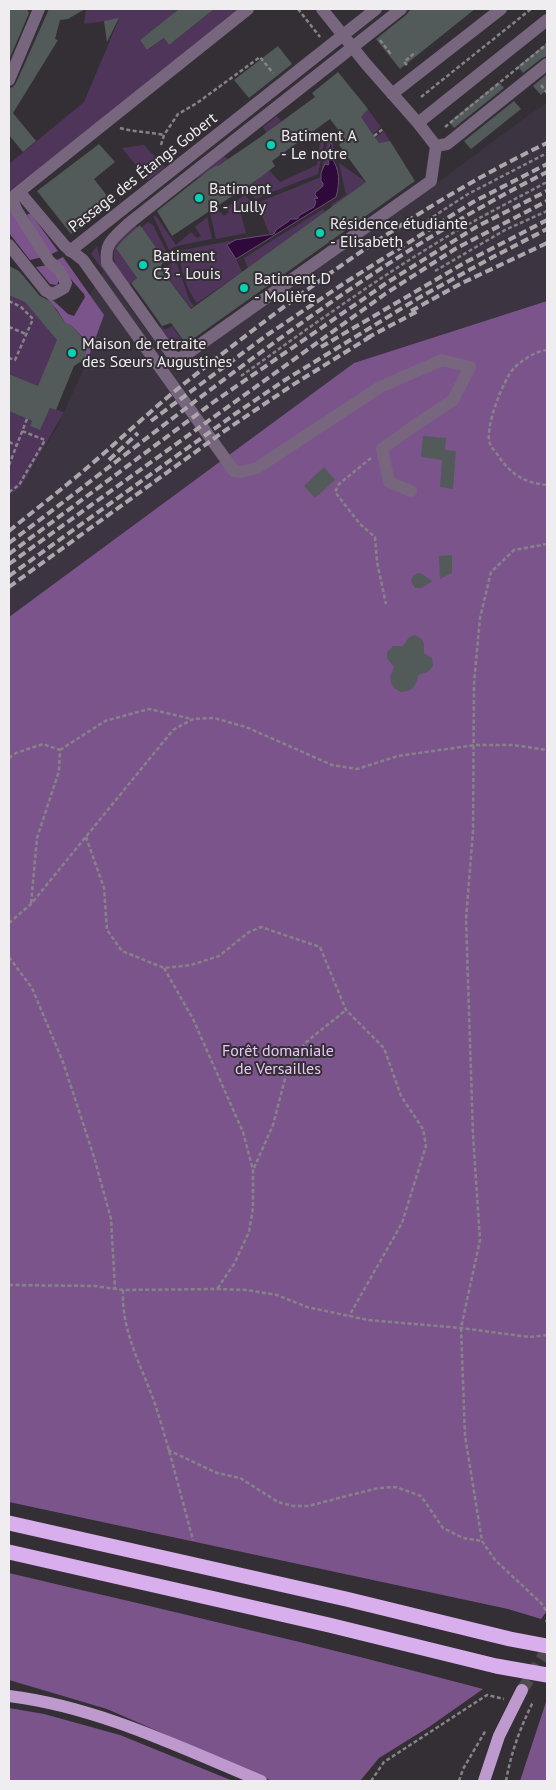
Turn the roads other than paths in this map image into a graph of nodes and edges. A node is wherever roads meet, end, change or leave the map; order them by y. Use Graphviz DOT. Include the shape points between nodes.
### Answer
graph roads {
  1 [pos="39,9"];
  2 [pos="248,9"];
  3 [pos="322,9"];
  4 [pos="376,9"];
  5 [pos="401,9"];
  6 [pos="501,9"];
  7 [pos="547,20"];
  8 [pos="352,48"];
  9 [pos="547,64"];
  10 [pos="9,80"];
  11 [pos="392,94"];
  12 [pos="418,123"];
  13 [pos="436,146"];
  14 [pos="15,195"];
  15 [pos="9,245"];
  16 [pos="70,251"];
  17 [pos="411,491"];
  18 [pos="9,1523"];
  19 [pos="9,1552"];
  20 [pos="547,1646"];
  21 [pos="547,1676"];
  22 [pos="522,1690"];
  23 [pos="9,1696"];
  24 [pos="261,1781"];
  25 [pos="484,1781"];
  1 -- 10 [label="street"];
  2 -- 14 [label="street"];
  3 -- 8 [label="street"];
  4 -- 16 [label="street, Passage des Étangs Gobert" via="327,41 282,84"];
  5 -- 8 [label="street"];
  6 -- 11 [label="street"];
  7 -- 12 [label="street"];
  8 -- 11 [label="street"];
  8 -- 13 [label="street" via="128,224 107,246 107,263 173,356 178,359 184,356 431,181"];
  9 -- 13 [label="street" via="447,144"];
  11 -- 12 [label="street"];
  12 -- 13 [label="street"];
  14 -- 15 [label="street" via="13,202 17,211 59,270 66,283 64,288 53,294 46,291"];
  14 -- 16 [label="street, Passage des Étangs Gobert" via="22,195"];
  16 -- 17 [label="street" via="83,260 234,471 257,468 380,387 442,360 470,367 453,400 382,449 389,482"];
  18 -- 20 [label="highway"];
  19 -- 21 [label="highway"];
  22 -- 25 [label="main road" via="499,1736"];
  23 -- 24 [label="main road" via="99,1716"];
}
